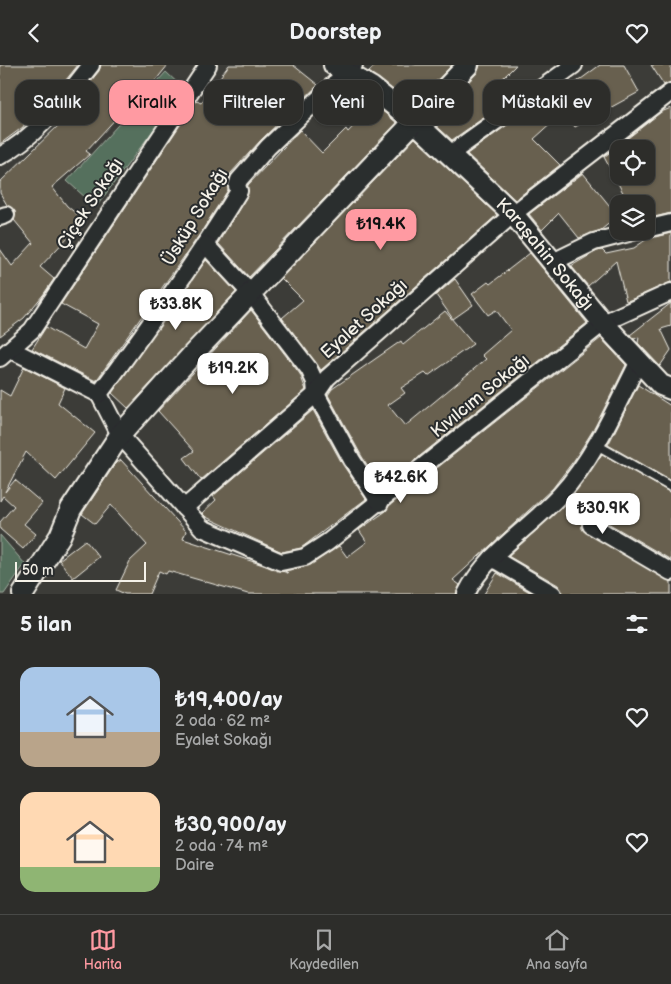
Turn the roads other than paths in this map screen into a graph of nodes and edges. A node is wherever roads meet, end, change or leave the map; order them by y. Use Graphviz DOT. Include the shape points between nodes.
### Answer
graph roads {
  1 [pos="91,65"];
  2 [pos="208,65"];
  3 [pos="468,65"];
  4 [pos="574,65"];
  5 [pos="345,68"];
  6 [pos="454,80"];
  7 [pos="671,92"];
  8 [pos="393,104"];
  9 [pos="412,125"];
  10 [pos="418,125"];
  11 [pos="450,154"];
  12 [pos="0,156"];
  13 [pos="513,214"];
  14 [pos="671,223"];
  15 [pos="655,227"];
  16 [pos="610,238"];
  17 [pos="206,244"];
  18 [pos="552,262"];
  19 [pos="671,292"];
  20 [pos="252,295"];
  21 [pos="603,323"];
  22 [pos="6,354"];
  23 [pos="638,361"];
  24 [pos="671,389"];
  25 [pos="99,394"];
  26 [pos="316,394"];
  27 [pos="120,435"];
  28 [pos="595,444"];
  29 [pos="671,487"];
  30 [pos="380,503"];
  31 [pos="184,508"];
  32 [pos="591,525"];
  33 [pos="492,558"];
  34 [pos="671,572"];
  35 [pos="23,594"];
  36 [pos="466,594"];
  37 [pos="553,594"];
  1 -- 12 [label="street" via="51,115 16,147"];
  2 -- 22 [label="street, Çiçek Sokağı" via="32,329"];
  3 -- 6 [label="street"];
  4 -- 11 [label="street"];
  5 -- 8 [label="street, Karaşahin Sokağı"];
  5 -- 17 [label="street, Üsküp Sokağı" via="239,181 239,191"];
  7 -- 13 [label="street, Eyalet Sokağı"];
  9 -- 20 [label="street"];
  10 -- 11 [label="street, Karaşahin Sokağı"];
  11 -- 13 [label="street, Karaşahin Sokağı"];
  13 -- 18 [label="street, Karaşahin Sokağı"];
  13 -- 26 [label="street, Eyalet Sokağı" via="327,378"];
  14 -- 15 [label="street"];
  16 -- 18 [label="street"];
  17 -- 20 [label="street"];
  17 -- 25 [label="street, Üsküp Sokağı"];
  18 -- 21 [label="street, Karaşahin Sokağı"];
  19 -- 21 [label="street, Kıvılcım Sokağı"];
  20 -- 26 [label="street" via="309,369"];
  20 -- 27 [label="street"];
  21 -- 23 [label="street, Karaşahin Sokağı"];
  21 -- 30 [label="street, Kıvılcım Sokağı"];
  22 -- 25 [label="street"];
  23 -- 24 [label="street, Karaşahin Sokağı" via="661,385"];
  23 -- 28 [label="street"];
  25 -- 27 [label="street"];
  26 -- 30 [label="street"];
  26 -- 31 [label="street, Eyalet Sokağı"];
  27 -- 31 [label="street, Kıvılcım Sokağı"];
  27 -- 35 [label="street" via="71,509 60,536"];
  28 -- 29 [label="lane"];
  28 -- 33 [label="street" via="577,474 552,502"];
  30 -- 31 [label="street, Kıvılcım Sokağı" via="305,557 281,562 202,528"];
  32 -- 34 [label="street"];
  33 -- 36 [label="street"];
  33 -- 37 [label="street"];
}
